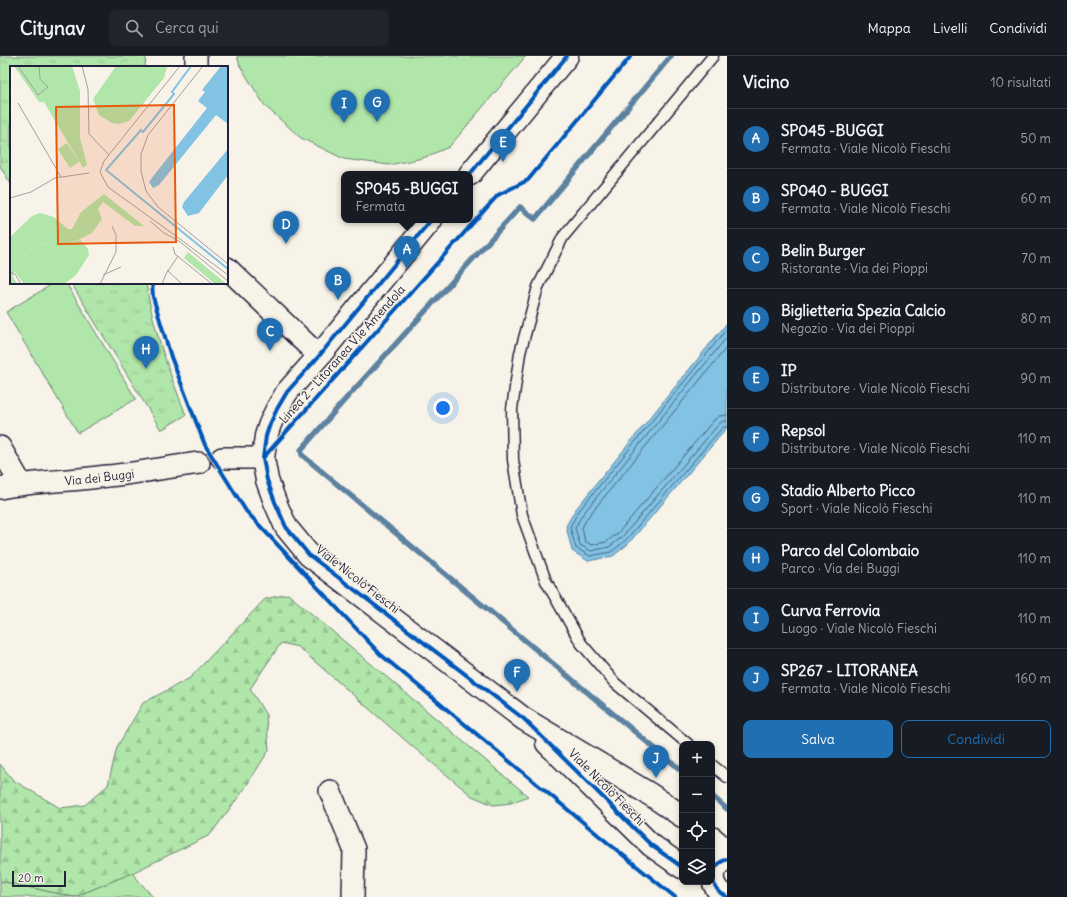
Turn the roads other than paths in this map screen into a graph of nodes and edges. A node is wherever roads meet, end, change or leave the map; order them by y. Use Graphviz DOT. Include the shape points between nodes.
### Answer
graph roads {
  1 [pos="567,56"];
  2 [pos="713,56"];
  3 [pos="472,171"];
  4 [pos="430,223"];
  5 [pos="228,269"];
  6 [pos="319,356"];
  7 [pos="0,447"];
  8 [pos="222,458"];
  9 [pos="263,458"];
  10 [pos="199,463"];
  11 [pos="21,484"];
  12 [pos="0,488"];
  13 [pos="524,719"];
  14 [pos="684,741"];
  15 [pos="715,767"];
  16 [pos="727,777"];
  17 [pos="330,791"];
  18 [pos="679,814"];
  19 [pos="715,840"];
  20 [pos="727,850"];
  21 [pos="727,859"];
  22 [pos="679,865"];
  23 [pos="718,892"];
  24 [pos="353,897"];
  1 -- 3 [label="main road"];
  2 -- 14 [label="lane" via="563,237 538,287 520,353 512,409 513,460 522,516 546,581 581,643 615,683"];
  4 -- 6 [label="main road, Viale Nicolò Fieschi"];
  5 -- 6 [label="street"];
  6 -- 9 [label="main road, Viale Nicolò Fieschi" via="287,392 277,409 266,436"];
  7 -- 11 [label="street"];
  8 -- 9 [label="street"];
  9 -- 13 [label="main road, Viale Nicolò Fieschi" via="274,502 286,527 309,555"];
  10 -- 11 [label="street, Via dei Buggi" via="108,476"];
  11 -- 12 [label="street, Via dei Buggi"];
  13 -- 18 [label="main road, Viale Nicolò Fieschi"];
  13 -- 22 [label="main road, Viale Nicolò Fieschi" via="651,844"];
  15 -- 16 [label="lane"];
  17 -- 24 [label="street" via="354,849"];
  19 -- 20 [label="main road"];
  21 -- 23 [label="main road" via="717,864 712,877"];
}
